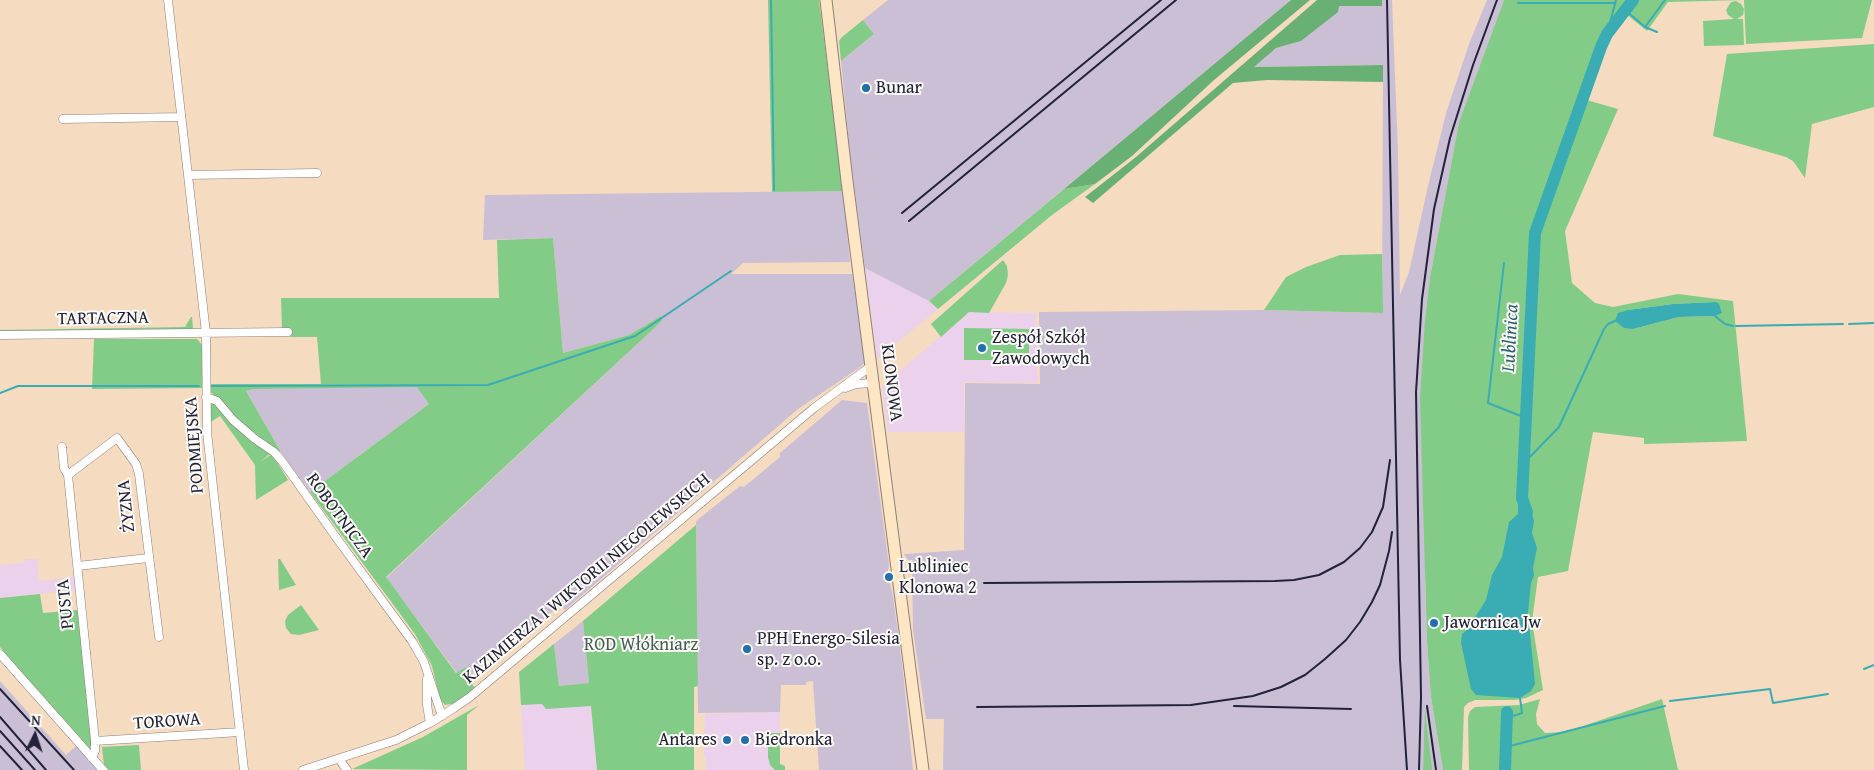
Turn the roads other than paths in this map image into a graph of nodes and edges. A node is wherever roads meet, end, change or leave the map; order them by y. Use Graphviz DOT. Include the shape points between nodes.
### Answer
graph roads {
  1 [pos="168,0"];
  2 [pos="826,0"];
  3 [pos="181,118"];
  4 [pos="63,119"];
  5 [pos="317,173"];
  6 [pos="188,175"];
  7 [pos="288,332"];
  8 [pos="206,333"];
  9 [pos="0,335"];
  10 [pos="871,366"];
  11 [pos="873,383"];
  12 [pos="836,391"];
  13 [pos="206,397"];
  14 [pos="62,447"];
  15 [pos="68,475"];
  16 [pos="148,558"];
  17 [pos="78,566"];
  18 [pos="159,637"];
  19 [pos="0,654"];
  20 [pos="426,672"];
  21 [pos="442,716"];
  22 [pos="430,723"];
  23 [pos="240,732"];
  24 [pos="95,741"];
  25 [pos="92,758"];
  26 [pos="339,759"];
  27 [pos="307,769"];
  28 [pos="103,770"];
  29 [pos="244,770"];
  30 [pos="347,770"];
  31 [pos="923,770"];
  1 -- 3 [label="street, PODMIEJSKA"];
  2 -- 10 [label="street, KLONOWA"];
  3 -- 4 [label="street"];
  3 -- 6 [label="street, PODMIEJSKA"];
  5 -- 6 [label="street"];
  6 -- 8 [label="street, PODMIEJSKA"];
  7 -- 8 [label="street, TARTACZNA"];
  8 -- 9 [label="street, TARTACZNA"];
  8 -- 13 [label="street, PODMIEJSKA"];
  10 -- 11 [label="street, KLONOWA"];
  10 -- 12 [label="street, KAZIMIERZA I WIKTORII NIEGOLEWSKICH"];
  11 -- 12 [label="street" via="856,384"];
  11 -- 31 [label="street, KLONOWA"];
  12 -- 21 [label="street, KAZIMIERZA I WIKTORII NIEGOLEWSKICH" via="470,697"];
  13 -- 20 [label="street, ROBOTNICZA" via="217,401 240,426 282,461 405,631 422,656"];
  13 -- 23 [label="street, PODMIEJSKA" via="207,432"];
  14 -- 15 [label="street, PUSTA"];
  15 -- 16 [label="street, ŻYZNA" via="117,438 138,469"];
  15 -- 17 [label="street, PUSTA"];
  16 -- 17 [label="street"];
  16 -- 18 [label="street, ŻYZNA"];
  17 -- 24 [label="street, PUSTA"];
  19 -- 25 [label="street"];
  20 -- 21 [label="street, ROBOTNICZA"];
  20 -- 22 [label="street, ROBOTNICZA"];
  21 -- 22 [label="street, KAZIMIERZA I WIKTORII NIEGOLEWSKICH"];
  22 -- 26 [label="street, KAZIMIERZA I WIKTORII NIEGOLEWSKICH" via="396,740"];
  23 -- 24 [label="street, TOROWA"];
  23 -- 29 [label="street, PODMIEJSKA"];
  24 -- 25 [label="street, PUSTA"];
  25 -- 28 [label="street"];
  26 -- 27 [label="street, KAZIMIERZA I WIKTORII NIEGOLEWSKICH"];
  26 -- 30 [label="street"];
}
